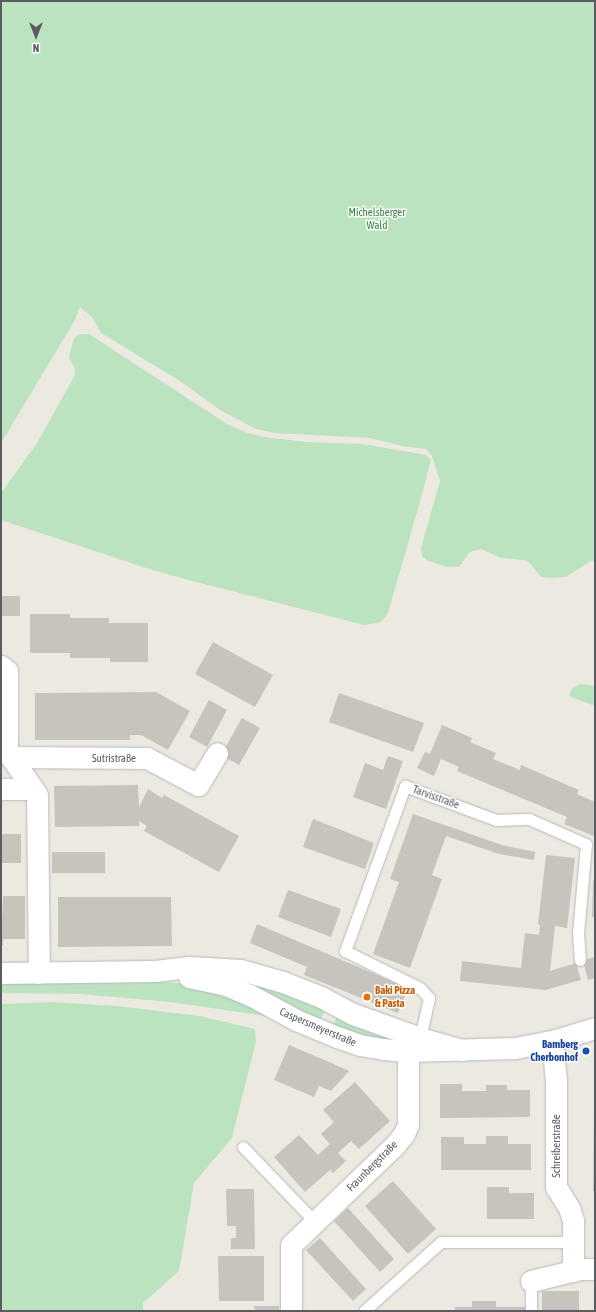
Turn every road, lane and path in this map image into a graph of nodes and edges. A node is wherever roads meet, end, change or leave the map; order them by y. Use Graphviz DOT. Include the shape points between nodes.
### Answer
graph roads {
  1 [pos="1,666"];
  2 [pos="216,753"];
  3 [pos="11,757"];
  4 [pos="1,789"];
  5 [pos="33,789"];
  6 [pos="580,960"];
  7 [pos="155,971"];
  8 [pos="1,973"];
  9 [pos="39,973"];
  10 [pos="595,1028"];
  11 [pos="552,1041"];
  12 [pos="414,1045"];
  13 [pos="243,1147"];
  14 [pos="315,1222"];
  15 [pos="573,1242"];
  16 [pos="595,1269"];
  17 [pos="573,1271"];
  18 [pos="532,1281"];
  19 [pos="291,1311"];
  20 [pos="364,1311"];
  21 [pos="531,1311"];
  1 -- 3 [label="street" via="7,670 7,751"];
  2 -- 3 [label="street, Sutristraße" via="198,785 147,758"];
  3 -- 5 [label="street"];
  4 -- 5 [label="street"];
  5 -- 9 [label="street" via="37,795"];
  6 -- 12 [label="lane, Tarvisstraße" via="578,933 586,844 529,819 496,820 405,786 345,951 420,988 429,998"];
  7 -- 9 [label="street, Caspersmeyerstraße"];
  7 -- 12 [label="street, Caspersmeyerstraße" via="226,985 296,1020 360,1045"];
  7 -- 12 [label="street, Caspersmeyerstraße" via="202,968 241,970 262,975 321,997"];
  8 -- 9 [label="street, Caspersmeyerstraße"];
  10 -- 11 [label="street, Caspersmeyerstraße"];
  11 -- 12 [label="street, Caspersmeyerstraße" via="515,1048 462,1050"];
  11 -- 15 [label="street, Schreiberstraße" via="556,1081 556,1188 569,1208 573,1220"];
  12 -- 14 [label="street, Fraunbergstraße" via="408,1124 404,1134"];
  13 -- 14 [label="lane"];
  14 -- 19 [label="street, Fraunbergstraße" via="290,1245"];
  15 -- 17 [label="street, Schreiberstraße"];
  15 -- 20 [label="lane" via="441,1242"];
  16 -- 17 [label="street"];
  17 -- 18 [label="street"];
  18 -- 21 [label="lane"];
}
